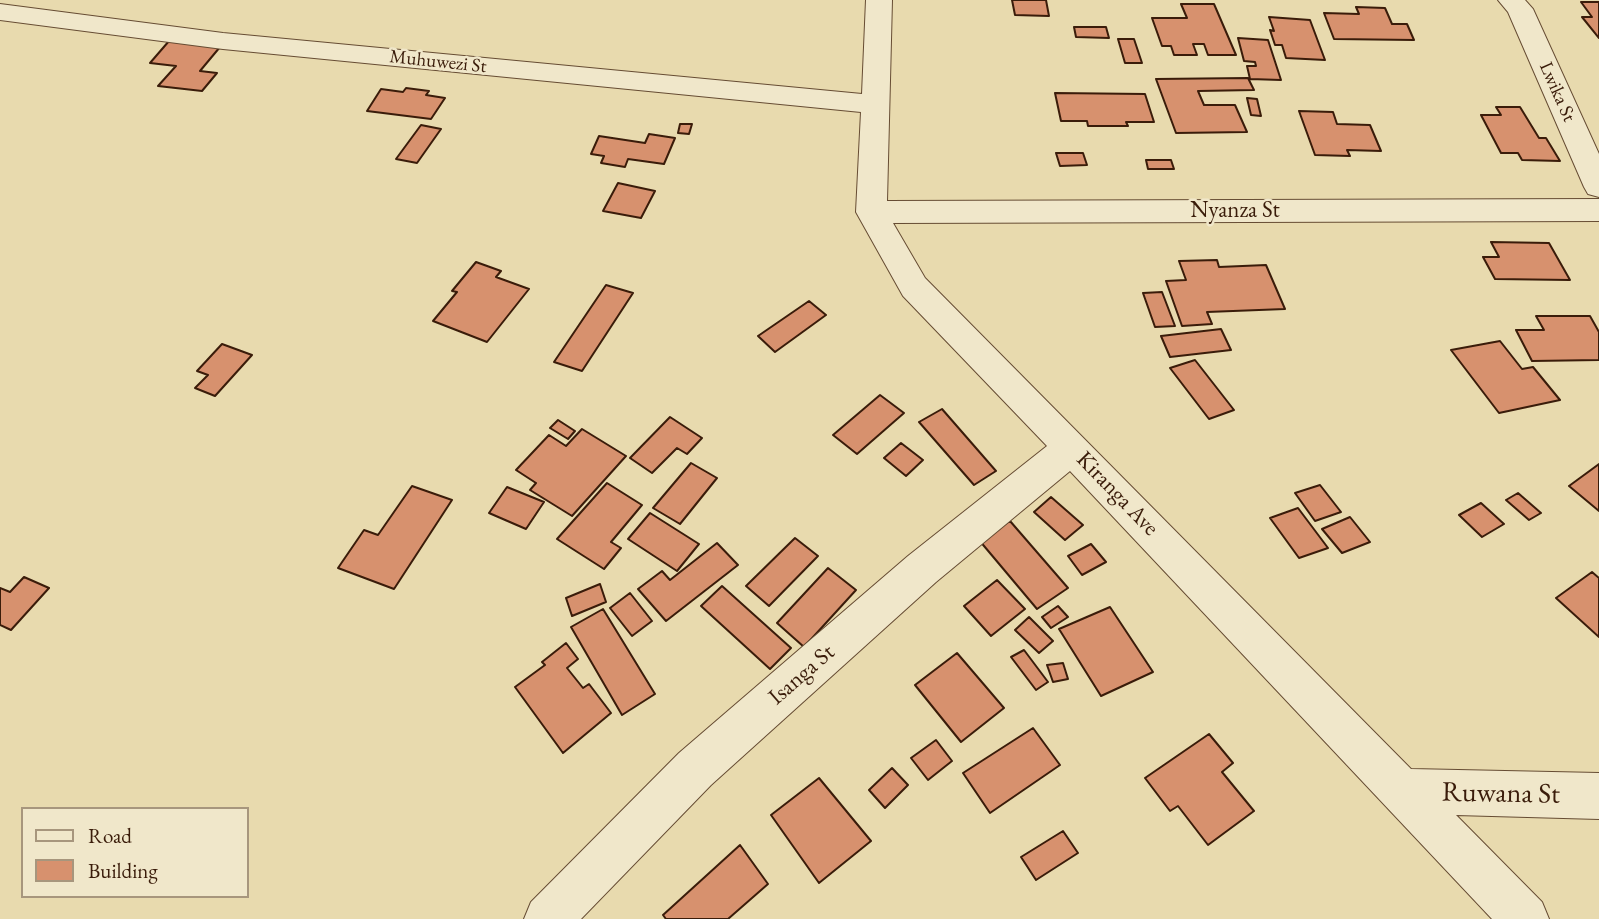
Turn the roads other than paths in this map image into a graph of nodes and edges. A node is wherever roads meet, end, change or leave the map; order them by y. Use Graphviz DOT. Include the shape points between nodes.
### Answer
graph roads {
  1 [pos="879,0"];
  2 [pos="1511,0"];
  3 [pos="0,12"];
  4 [pos="877,105"];
  5 [pos="1599,187"];
  6 [pos="1599,210"];
  7 [pos="872,212"];
  8 [pos="1072,448"];
  9 [pos="1404,791"];
  10 [pos="1599,796"];
  11 [pos="548,919"];
  12 [pos="1525,919"];
  1 -- 4 [label="street"];
  2 -- 5 [label="street, Lwika St" via="1520,9"];
  3 -- 4 [label="street, Muhuwezi St" via="223,41"];
  4 -- 7 [label="street"];
  6 -- 7 [label="street, Nyanza St"];
  7 -- 8 [label="street, Kiranga Ave" via="914,287"];
  8 -- 9 [label="street, Kiranga Ave"];
  8 -- 11 [label="street, Isanga St" via="922,569 695,769"];
  9 -- 10 [label="street, Ruwana St"];
  9 -- 12 [label="street, Kiranga Ave"];
}
